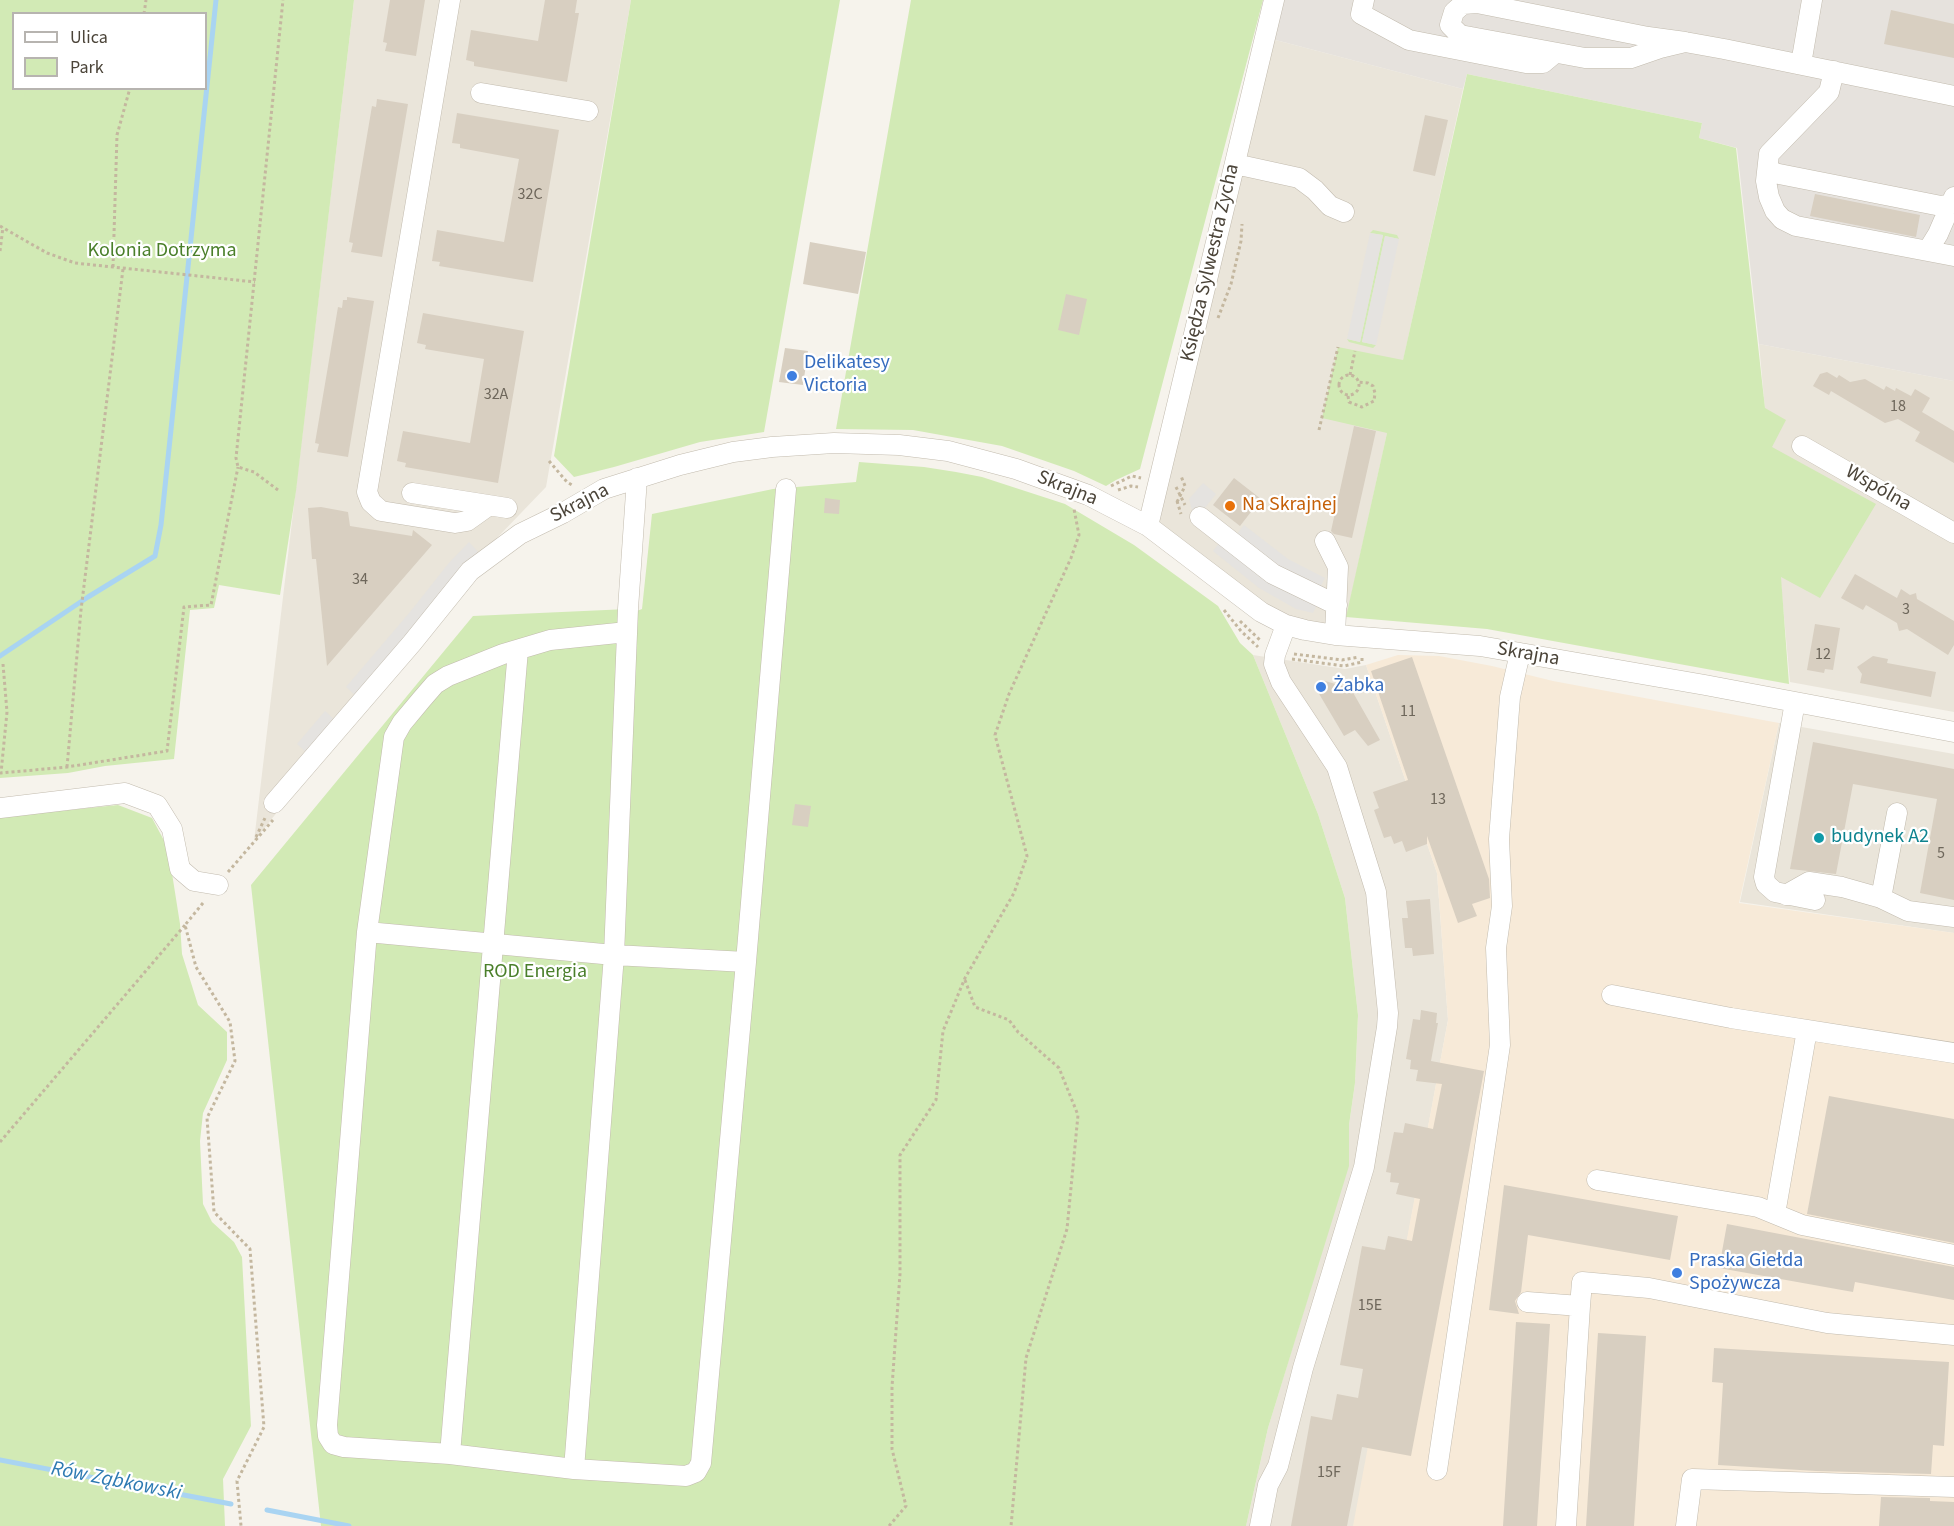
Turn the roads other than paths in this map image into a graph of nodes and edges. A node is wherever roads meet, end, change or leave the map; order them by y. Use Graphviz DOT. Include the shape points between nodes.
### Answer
graph roads {
  1 [pos="450,0"];
  2 [pos="1274,0"];
  3 [pos="1364,0"];
  4 [pos="1812,0"];
  5 [pos="1685,42"];
  6 [pos="1555,52"];
  7 [pos="1801,64"];
  8 [pos="1834,71"];
  9 [pos="481,93"];
  10 [pos="1954,96"];
  11 [pos="588,111"];
  12 [pos="1769,160"];
  13 [pos="1235,164"];
  14 [pos="1953,200"];
  15 [pos="1344,212"];
  16 [pos="1925,250"];
  17 [pos="1954,256"];
  18 [pos="1802,446"];
  19 [pos="637,478"];
  20 [pos="786,489"];
  21 [pos="412,493"];
  22 [pos="1200,517"];
  23 [pos="1148,526"];
  24 [pos="1954,532"];
  25 [pos="1325,540"];
  26 [pos="1337,605"];
  27 [pos="1286,625"];
  28 [pos="627,632"];
  29 [pos="1335,635"];
  30 [pos="518,650"];
  31 [pos="1520,653"];
  32 [pos="1794,702"];
  33 [pos="1954,732"];
  34 [pos="274,803"];
  35 [pos="0,808"];
  36 [pos="1897,813"];
  37 [pos="218,885"];
  38 [pos="1786,895"];
  39 [pos="1881,898"];
  40 [pos="1815,900"];
  41 [pos="1954,917"];
  42 [pos="367,932"];
  43 [pos="493,943"];
  44 [pos="614,955"];
  45 [pos="746,962"];
  46 [pos="1612,995"];
  47 [pos="1807,1030"];
  48 [pos="1954,1053"];
  49 [pos="1597,1180"];
  50 [pos="1775,1214"];
  51 [pos="1954,1255"];
  52 [pos="1527,1302"];
  53 [pos="1580,1306"];
  54 [pos="1954,1335"];
  55 [pos="450,1454"];
  56 [pos="574,1469"];
  57 [pos="1437,1470"];
  58 [pos="1954,1487"];
  59 [pos="1260,1526"];
  60 [pos="1566,1526"];
  61 [pos="1686,1526"];
  1 -- 21 [label="street" via="367,492 381,511 454,523 498,507"];
  2 -- 13 [label="street, Księdza Sylwestra Zycha"];
  3 -- 6 [label="street" via="1361,14 1409,40 1526,63 1544,63"];
  4 -- 7 [label="street"];
  5 -- 6 [label="street" via="1631,58 1585,58"];
  5 -- 6 [label="street" via="1477,3 1463,4 1454,12 1450,25 1460,35"];
  5 -- 7 [label="street"];
  7 -- 8 [label="street"];
  8 -- 10 [label="street"];
  8 -- 12 [label="street" via="1829,92"];
  9 -- 11 [label="street"];
  12 -- 14 [label="street" via="1774,173 1941,206"];
  12 -- 16 [label="street" via="1769,197 1782,219 1796,226"];
  13 -- 15 [label="street" via="1299,178 1330,206"];
  13 -- 23 [label="street, Księdza Sylwestra Zycha"];
  14 -- 16 [label="street" via="1938,234"];
  16 -- 17 [label="street"];
  18 -- 24 [label="street, Wspólna"];
  19 -- 23 [label="street, Skrajna" via="711,457 772,447 834,443 899,445 948,451 1016,469 1088,495"];
  19 -- 28 [label="street"];
  19 -- 34 [label="street, Skrajna" via="604,489 520,534 470,571"];
  20 -- 45 [label="street"];
  22 -- 26 [label="street" via="1274,574"];
  23 -- 27 [label="street, Skrajna" via="1261,612"];
  25 -- 26 [label="street" via="1338,567"];
  26 -- 29 [label="street"];
  27 -- 29 [label="street, Skrajna"];
  27 -- 59 [label="street" via="1274,664 1281,682 1337,767 1376,892 1388,1013 1364,1167 1303,1368 1278,1466 1268,1485"];
  28 -- 30 [label="street" via="550,640"];
  28 -- 44 [label="street"];
  29 -- 31 [label="street, Skrajna" via="1438,642"];
  30 -- 42 [label="street" via="435,684 394,737"];
  30 -- 43 [label="street"];
  31 -- 32 [label="street, Skrajna"];
  31 -- 57 [label="street" via="1510,697 1499,839 1502,906 1496,948 1500,1045"];
  32 -- 33 [label="street, Skrajna"];
  32 -- 38 [label="street" via="1764,877 1774,892"];
  35 -- 37 [label="street" via="125,793 157,805 172,830 180,869 194,881"];
  36 -- 39 [label="street"];
  38 -- 39 [label="street" via="1809,882"];
  38 -- 40 [label="street"];
  39 -- 41 [label="street" via="1908,911"];
  42 -- 43 [label="street"];
  42 -- 55 [label="street" via="328,1436 333,1444 344,1448"];
  43 -- 44 [label="street"];
  43 -- 55 [label="street"];
  44 -- 45 [label="street"];
  44 -- 56 [label="street"];
  45 -- 56 [label="street" via="701,1463 696,1472 686,1476"];
  46 -- 47 [label="street"];
  47 -- 48 [label="street"];
  47 -- 50 [label="street"];
  49 -- 50 [label="street" via="1758,1207"];
  50 -- 51 [label="street" via="1802,1225"];
  52 -- 53 [label="street"];
  53 -- 54 [label="street" via="1582,1282 1649,1288 1827,1323"];
  53 -- 60 [label="street"];
  55 -- 56 [label="street"];
  58 -- 61 [label="street" via="1692,1479"];
}
